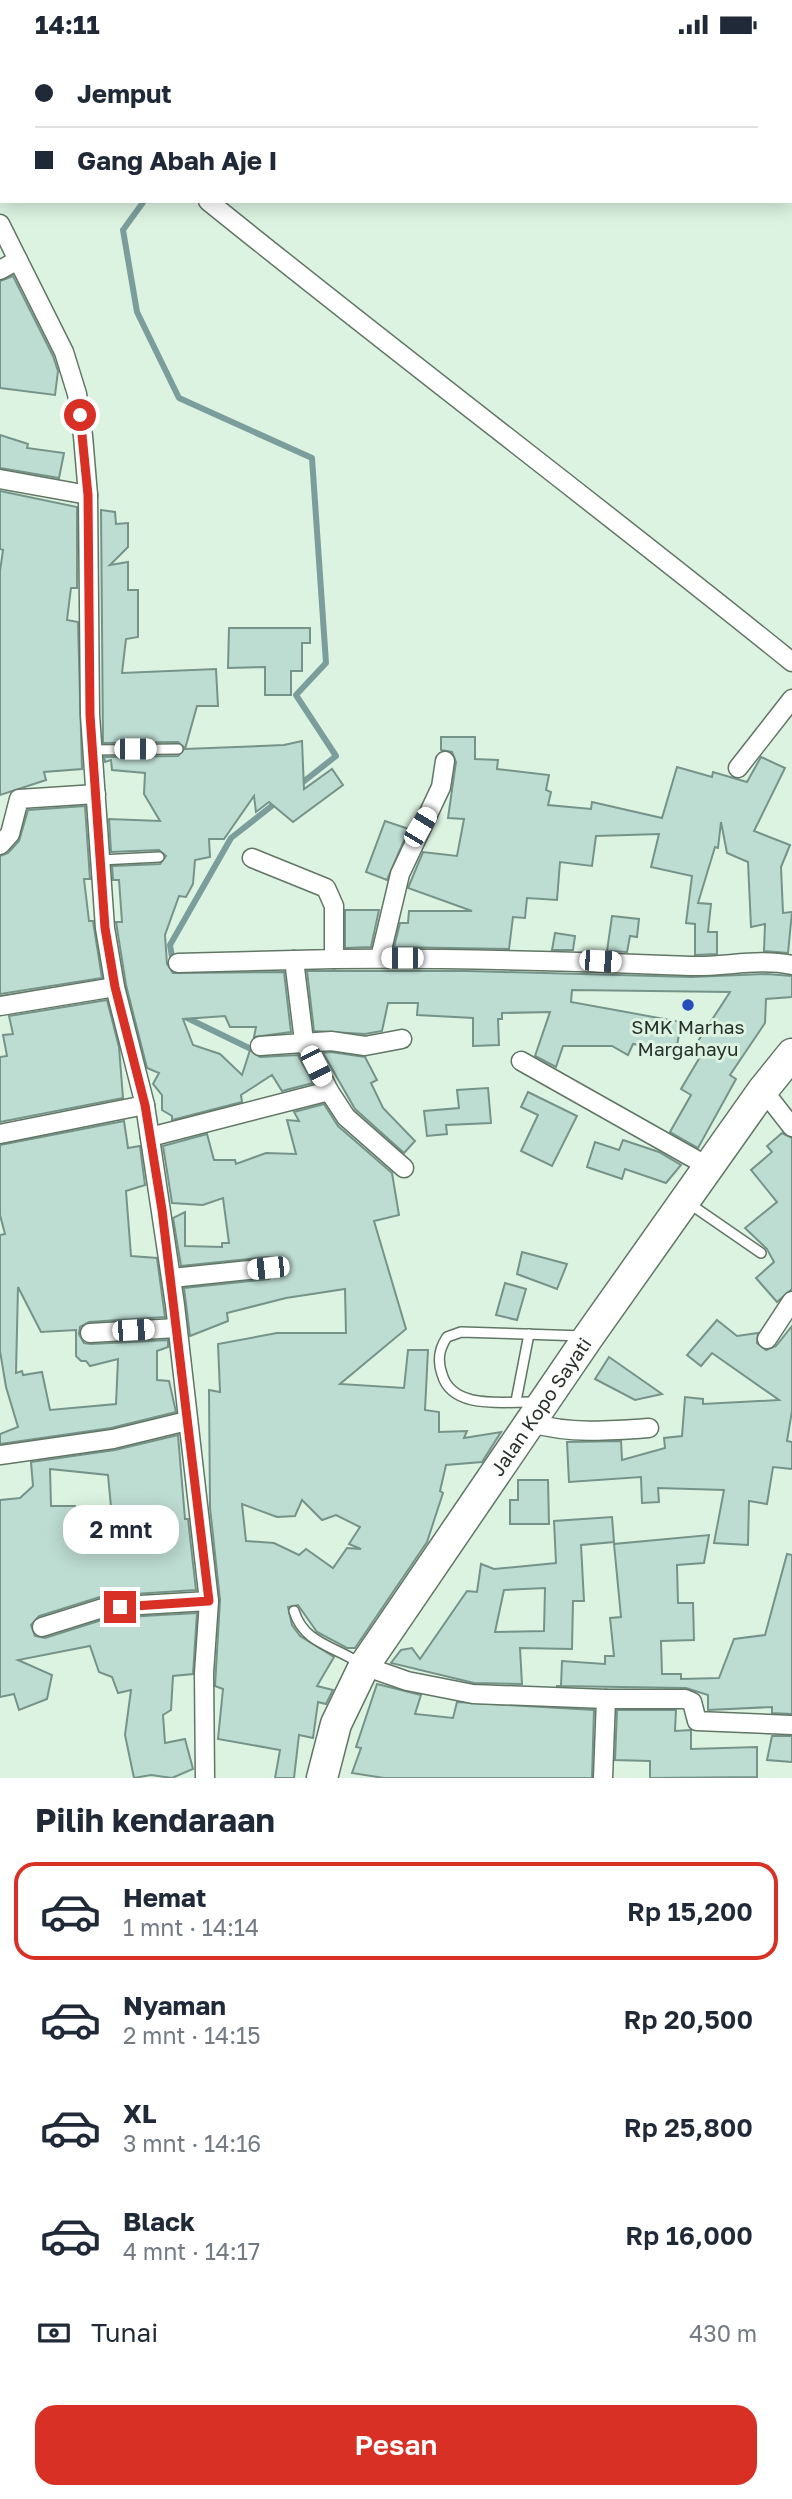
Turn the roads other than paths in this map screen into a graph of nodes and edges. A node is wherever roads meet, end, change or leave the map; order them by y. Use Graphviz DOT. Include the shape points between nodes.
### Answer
graph roads {
  1 [pos="211,203"];
  2 [pos="0,224"];
  3 [pos="18,260"];
  4 [pos="0,270"];
  5 [pos="0,479"];
  6 [pos="88,495"];
  7 [pos="792,662"];
  8 [pos="792,699"];
  9 [pos="178,748"];
  10 [pos="93,750"];
  11 [pos="445,761"];
  12 [pos="738,768"];
  13 [pos="96,794"];
  14 [pos="0,845"];
  15 [pos="159,857"];
  16 [pos="251,859"];
  17 [pos="100,860"];
  18 [pos="334,958"];
  19 [pos="380,958"];
  20 [pos="294,960"];
  21 [pos="178,963"];
  22 [pos="792,965"];
  23 [pos="115,987"];
  24 [pos="0,1006"];
  25 [pos="402,1039"];
  26 [pos="304,1041"];
  27 [pos="260,1046"];
  28 [pos="792,1054"];
  29 [pos="521,1061"];
  30 [pos="763,1090"];
  31 [pos="329,1091"];
  32 [pos="145,1105"];
  33 [pos="792,1127"];
  34 [pos="0,1134"];
  35 [pos="150,1137"];
  36 [pos="709,1167"];
  37 [pos="404,1168"];
  38 [pos="686,1201"];
  39 [pos="761,1253"];
  40 [pos="268,1268"];
  41 [pos="172,1277"];
  42 [pos="792,1301"];
  43 [pos="177,1328"];
  44 [pos="90,1333"];
  45 [pos="529,1334"];
  46 [pos="589,1336"];
  47 [pos="767,1339"];
  48 [pos="530,1409"];
  49 [pos="187,1421"];
  50 [pos="649,1428"];
  51 [pos="0,1454"];
  52 [pos="209,1601"];
  53 [pos="293,1611"];
  54 [pos="43,1627"];
  55 [pos="364,1666"];
  56 [pos="604,1699"];
  57 [pos="792,1725"];
  58 [pos="205,1778"];
  59 [pos="322,1778"];
  60 [pos="603,1778"];
  1 -- 7 [label="street"];
  2 -- 3 [label="street"];
  3 -- 4 [label="street"];
  3 -- 6 [label="street" via="57,334 71,372"];
  5 -- 6 [label="street"];
  6 -- 10 [label="street"];
  8 -- 12 [label="street"];
  9 -- 10 [label="lane"];
  10 -- 13 [label="street"];
  11 -- 19 [label="street" via="441,787 400,874"];
  13 -- 14 [label="street" via="19,799 10,834"];
  13 -- 17 [label="street"];
  15 -- 17 [label="lane"];
  16 -- 18 [label="street" via="326,888 334,906"];
  17 -- 23 [label="street"];
  18 -- 19 [label="street"];
  18 -- 20 [label="street"];
  19 -- 22 [label="street" via="702,967"];
  20 -- 21 [label="street"];
  20 -- 26 [label="street"];
  23 -- 24 [label="street"];
  23 -- 32 [label="street"];
  25 -- 26 [label="street" via="365,1046"];
  26 -- 27 [label="street"];
  26 -- 31 [label="street"];
  28 -- 30 [label="main road, Jalan Kopo Sayati"];
  29 -- 36 [label="street"];
  30 -- 33 [label="street"];
  30 -- 36 [label="main road, Jalan Kopo Sayati"];
  31 -- 35 [label="street"];
  31 -- 37 [label="street" via="346,1117"];
  32 -- 34 [label="street"];
  32 -- 35 [label="street"];
  35 -- 41 [label="street"];
  36 -- 38 [label="main road, Jalan Kopo Sayati"];
  38 -- 39 [label="lane"];
  38 -- 46 [label="main road, Jalan Kopo Sayati"];
  40 -- 41 [label="street"];
  41 -- 43 [label="street"];
  42 -- 47 [label="street"];
  43 -- 44 [label="street"];
  43 -- 49 [label="street"];
  45 -- 46 [label="lane"];
  45 -- 48 [label="lane"];
  45 -- 48 [label="lane" via="461,1332 447,1337 439,1349 439,1366 449,1388 467,1400"];
  46 -- 48 [label="main road, Jalan Kopo Sayati"];
  48 -- 50 [label="street" via="549,1428 602,1432"];
  48 -- 55 [label="main road, Jalan Kopo Sayati"];
  49 -- 51 [label="street" via="114,1439"];
  49 -- 52 [label="street"];
  52 -- 54 [label="street" via="106,1607"];
  52 -- 58 [label="street"];
  53 -- 55 [label="lane" via="309,1638"];
  55 -- 56 [label="street" via="407,1681 473,1694"];
  55 -- 59 [label="main road, Jalan Kopo Sayati" via="336,1724"];
  56 -- 57 [label="street" via="685,1699 692,1702 697,1721"];
  56 -- 60 [label="street"];
}
